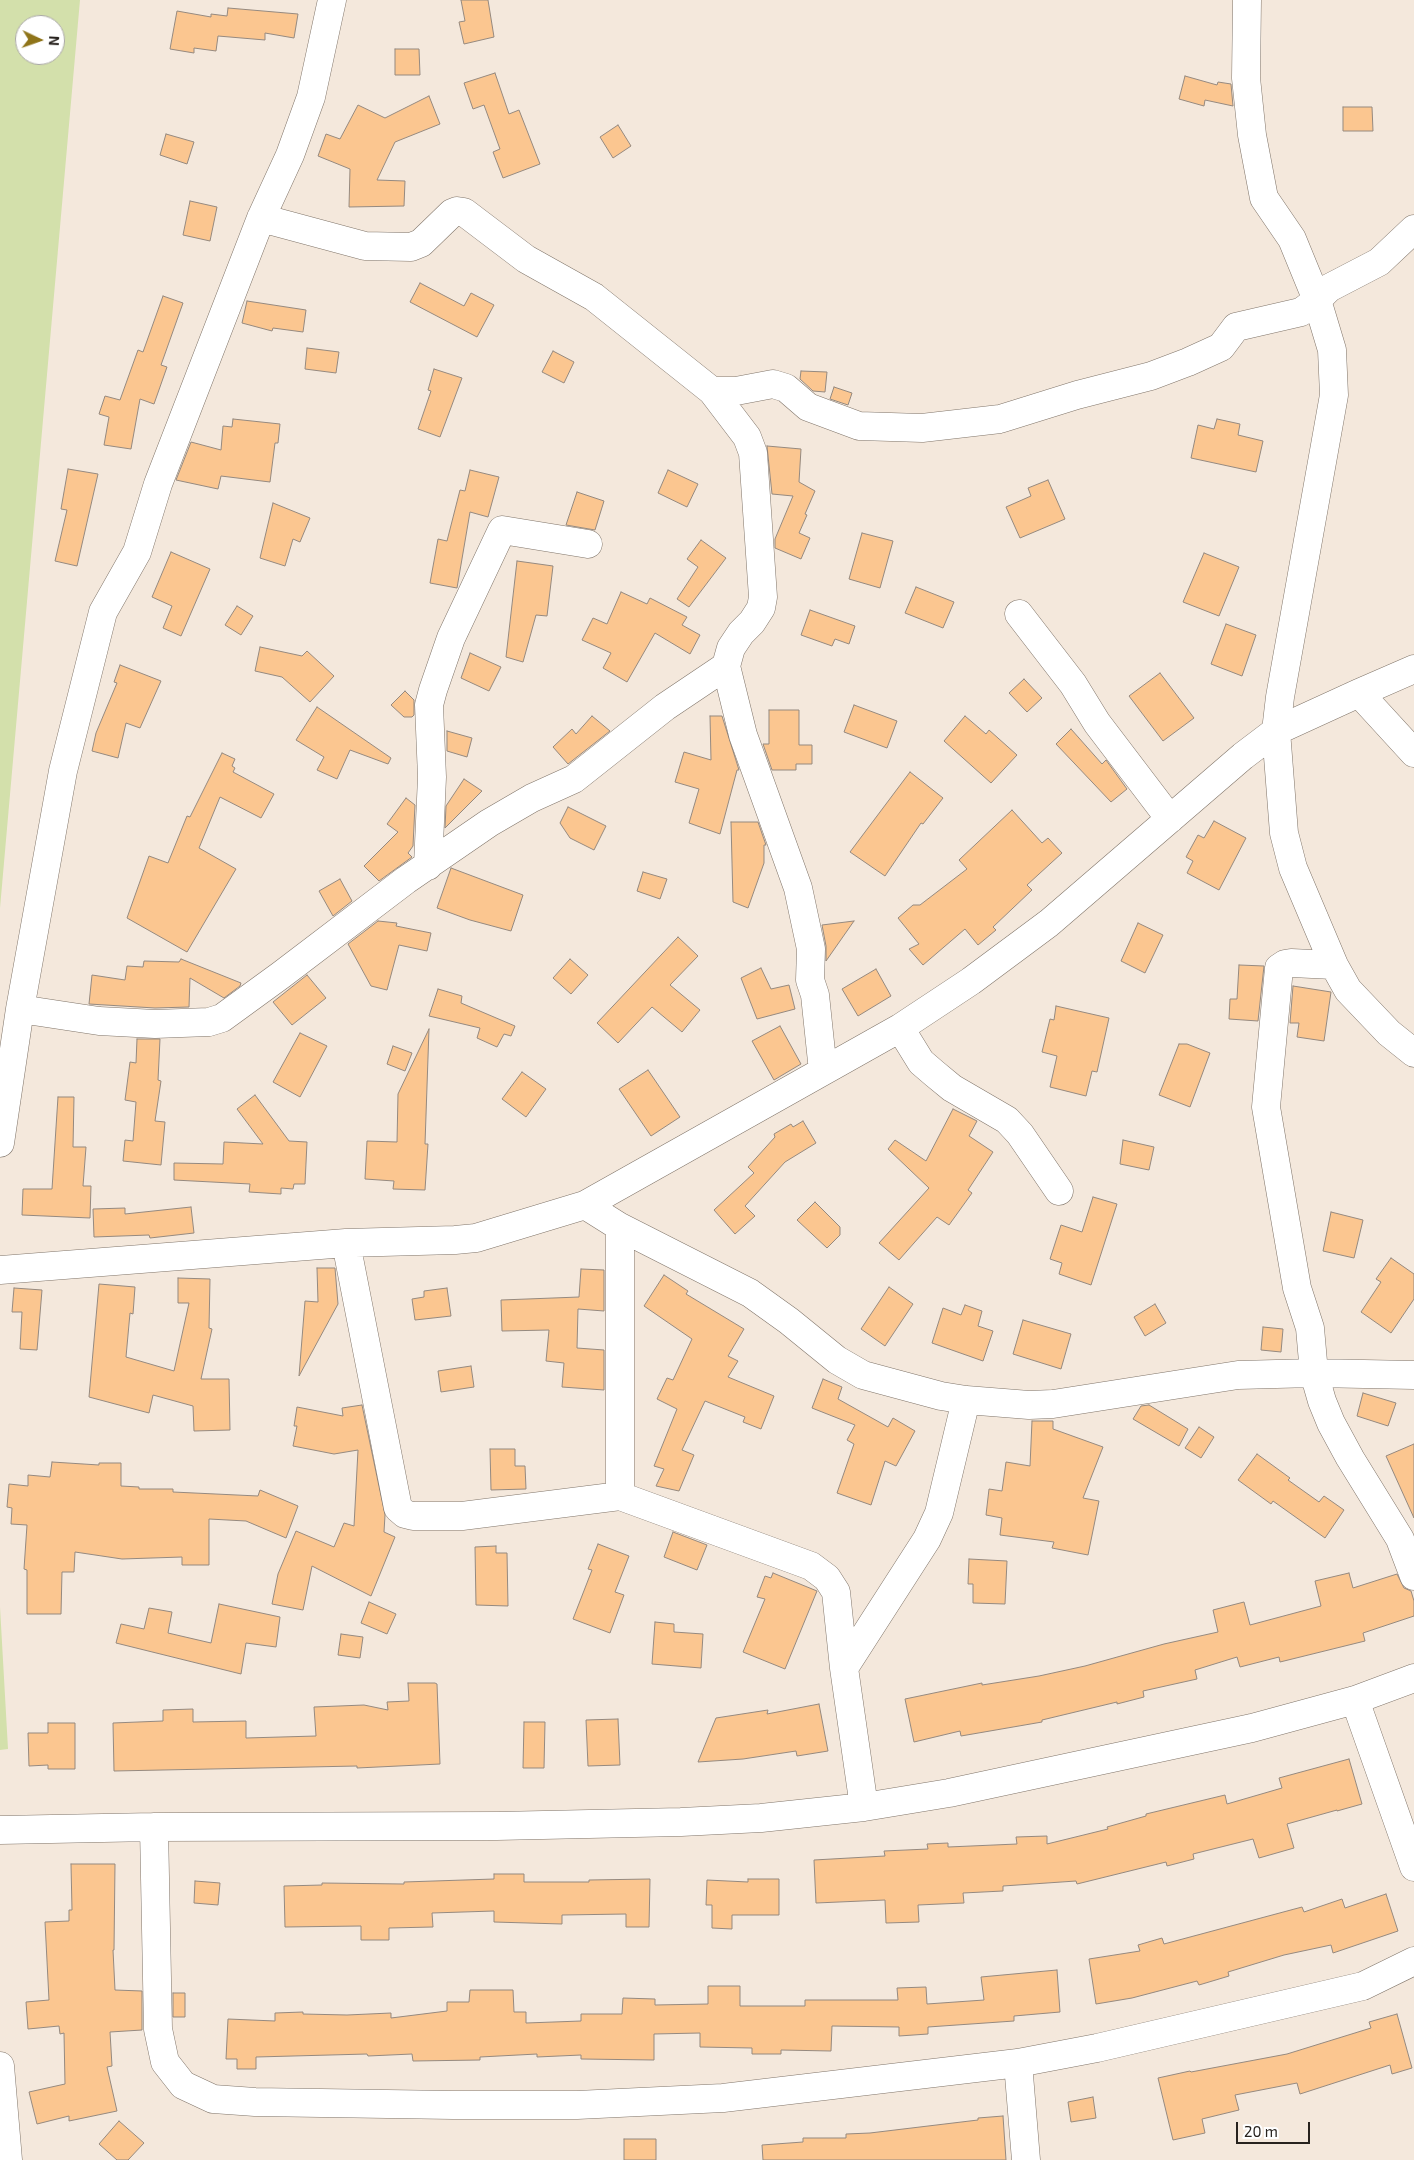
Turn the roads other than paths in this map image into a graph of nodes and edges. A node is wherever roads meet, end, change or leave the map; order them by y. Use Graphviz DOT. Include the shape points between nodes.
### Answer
graph roads {
  1 [pos="332,0"];
  2 [pos="1247,0"];
  3 [pos="261,218"];
  4 [pos="1414,228"];
  5 [pos="1317,300"];
  6 [pos="712,391"];
  7 [pos="588,544"];
  8 [pos="1019,614"];
  9 [pos="726,666"];
  10 [pos="1414,669"];
  11 [pos="1359,693"];
  12 [pos="1276,732"];
  13 [pos="1414,753"];
  14 [pos="1170,819"];
  15 [pos="428,866"];
  16 [pos="1334,965"];
  17 [pos="20,1009"];
  18 [pos="900,1028"];
  19 [pos="1414,1052"];
  20 [pos="823,1070"];
  21 [pos="0,1143"];
  22 [pos="1059,1191"];
  23 [pos="585,1205"];
  24 [pos="620,1227"];
  25 [pos="346,1243"];
  26 [pos="0,1270"];
  27 [pos="1314,1373"];
  28 [pos="1414,1375"];
  29 [pos="966,1400"];
  30 [pos="620,1496"];
  31 [pos="1414,1576"];
  32 [pos="844,1668"];
  33 [pos="1414,1678"];
  34 [pos="1355,1700"];
  35 [pos="864,1807"];
  36 [pos="154,1827"];
  37 [pos="0,1830"];
  38 [pos="1414,1867"];
  39 [pos="1414,1961"];
  40 [pos="1018,2063"];
  41 [pos="0,2066"];
  42 [pos="8,2160"];
  43 [pos="1026,2160"];
  1 -- 3 [label="street" via="311,97 290,155"];
  2 -- 5 [label="street" via="1246,78 1252,135 1264,198 1292,239"];
  3 -- 6 [label="street" via="365,246 411,246 421,243 452,213 457,210 464,212 526,259 594,297"];
  3 -- 17 [label="street" via="158,484 137,552 103,612 63,772"];
  4 -- 5 [label="street" via="1379,262 1329,288"];
  5 -- 6 [label="street" via="1301,312 1236,327 1221,347 1151,376 1000,419 922,428 859,426 808,407 786,388 773,384 736,391"];
  5 -- 12 [label="street" via="1332,350 1334,395"];
  6 -- 9 [label="street" via="747,437 753,453 763,597 761,608 731,648"];
  7 -- 15 [label="street" via="502,530 451,638 431,698"];
  8 -- 14 [label="street"];
  9 -- 15 [label="street" via="665,707 574,780 532,798 489,823"];
  9 -- 20 [label="street" via="742,735 798,888 811,949 810,980 815,995"];
  10 -- 11 [label="street"];
  11 -- 12 [label="street"];
  11 -- 13 [label="street"];
  12 -- 14 [label="street"];
  12 -- 16 [label="street" via="1287,850"];
  14 -- 18 [label="street" via="1049,923 970,982"];
  15 -- 17 [label="street" via="216,1020 155,1024 99,1021"];
  16 -- 19 [label="street" via="1356,1000 1389,1033"];
  16 -- 27 [label="street" via="1291,963 1279,968 1266,1106 1297,1288 1311,1336"];
  17 -- 21 [label="street"];
  18 -- 20 [label="street"];
  18 -- 22 [label="street" via="921,1062 952,1088 1014,1127"];
  20 -- 23 [label="street"];
  23 -- 24 [label="street"];
  23 -- 25 [label="street" via="476,1238"];
  24 -- 29 [label="street" via="750,1293 837,1360 863,1375"];
  24 -- 30 [label="street"];
  25 -- 26 [label="street"];
  25 -- 30 [label="street" via="398,1508 404,1514 462,1516"];
  27 -- 28 [label="street"];
  27 -- 29 [label="street" via="1238,1376 1053,1404"];
  27 -- 31 [label="street" via="1331,1423 1400,1539"];
  29 -- 32 [label="street" via="939,1513 927,1539"];
  30 -- 32 [label="street" via="811,1566 827,1578 836,1592"];
  32 -- 35 [label="street"];
  33 -- 34 [label="street"];
  34 -- 35 [label="street" via="1243,1730 949,1793"];
  34 -- 38 [label="street"];
  35 -- 36 [label="street" via="761,1818 681,1822"];
  36 -- 37 [label="street"];
  36 -- 40 [label="street" via="158,2029 165,2062 183,2085 213,2099 453,2105 654,2103 723,2098"];
  39 -- 40 [label="street" via="1363,1986 1097,2048"];
  40 -- 43 [label="street"];
  41 -- 42 [label="street"];
}
